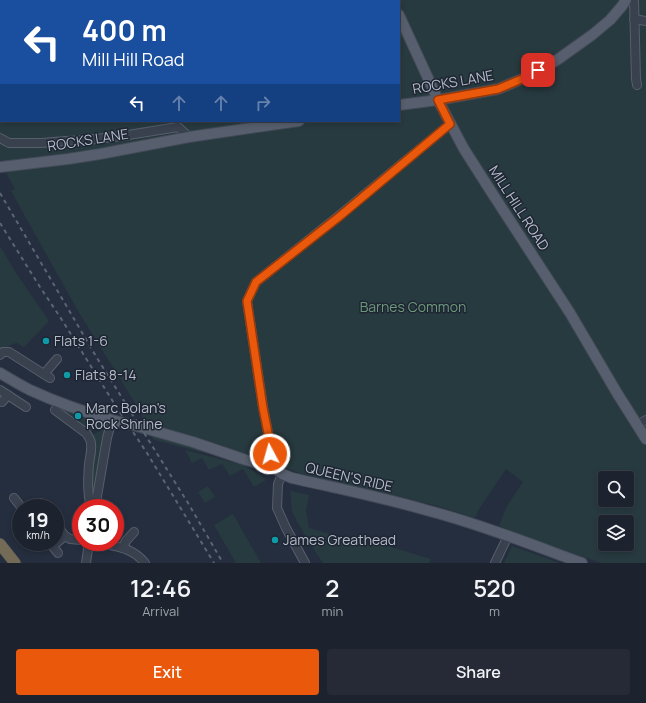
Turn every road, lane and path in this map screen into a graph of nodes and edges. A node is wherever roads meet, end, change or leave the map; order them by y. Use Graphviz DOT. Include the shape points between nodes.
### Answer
graph roads {
  1 [pos="626,0"];
  2 [pos="634,0"];
  3 [pos="400,17"];
  4 [pos="634,19"];
  5 [pos="646,21"];
  6 [pos="637,85"];
  7 [pos="438,100"];
  8 [pos="400,105"];
  9 [pos="292,122"];
  10 [pos="450,124"];
  11 [pos="189,136"];
  12 [pos="0,138"];
  13 [pos="1,167"];
  14 [pos="0,356"];
  15 [pos="57,359"];
  16 [pos="0,373"];
  17 [pos="0,390"];
  18 [pos="8,396"];
  19 [pos="2,402"];
  20 [pos="26,407"];
  21 [pos="55,410"];
  22 [pos="112,420"];
  23 [pos="642,423"];
  24 [pos="646,439"];
  25 [pos="270,464"];
  26 [pos="282,474"];
  27 [pos="90,499"];
  28 [pos="97,499"];
  29 [pos="134,532"];
  30 [pos="64,533"];
  31 [pos="66,536"];
  32 [pos="508,536"];
  33 [pos="72,539"];
  34 [pos="0,544"];
  35 [pos="124,546"];
  36 [pos="124,548"];
  37 [pos="88,551"];
  38 [pos="15,563"];
  39 [pos="86,563"];
  40 [pos="145,563"];
  41 [pos="305,563"];
  42 [pos="495,563"];
  43 [pos="582,563"];
  1 -- 7 [label="main road, ROCKS LANE" via="610,20 592,35 529,76 498,89"];
  2 -- 4 [label="street"];
  3 -- 7 [label="main road, MILL HILL ROAD"];
  4 -- 5 [label="street"];
  4 -- 6 [label="street"];
  7 -- 8 [label="main road, ROCKS LANE"];
  7 -- 10 [label="main road, MILL HILL ROAD"];
  9 -- 11 [label="main road, ROCKS LANE"];
  10 -- 23 [label="main road, MILL HILL ROAD" via="570,313 627,409"];
  10 -- 25 [label="street" via="256,282 247,301 270,443"];
  11 -- 12 [label="street" via="178,128 42,143 9,143"];
  11 -- 13 [label="main road, ROCKS LANE" via="93,155"];
  14 -- 15 [label="street" via="3,352 9,352 47,376"];
  16 -- 22 [label="main road" via="50,399"];
  17 -- 18 [label="street"];
  18 -- 19 [label="street"];
  18 -- 20 [label="street"];
  21 -- 27 [label="street" via="90,438 92,445"];
  22 -- 25 [label="main road, bridge" via="170,434 246,460"];
  22 -- 28 [label="street"];
  23 -- 24 [label="main road, MILL HILL ROAD"];
  25 -- 26 [label="main road, QUEEN'S RIDE"];
  26 -- 32 [label="main road, QUEEN'S RIDE" via="391,500"];
  26 -- 41 [label="street" via="278,484 277,508"];
  29 -- 35 [label="street"];
  30 -- 31 [label="street"];
  31 -- 33 [label="street"];
  32 -- 42 [label="street"];
  32 -- 43 [label="main road, QUEEN'S RIDE"];
  34 -- 38 [label="highway"];
  36 -- 40 [label="street" via="140,557"];
  37 -- 39 [label="street"];
}
